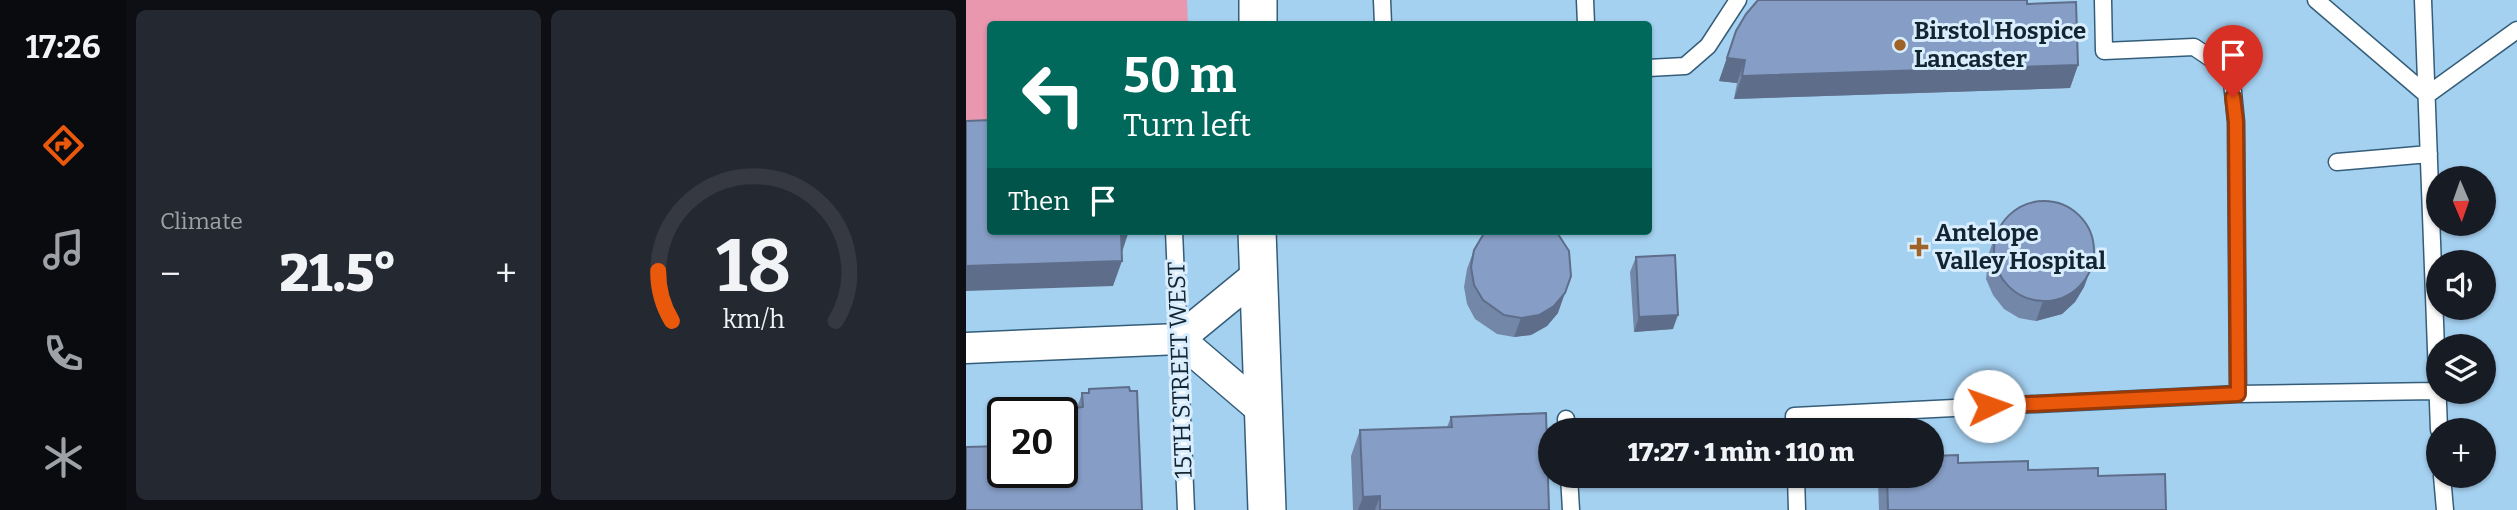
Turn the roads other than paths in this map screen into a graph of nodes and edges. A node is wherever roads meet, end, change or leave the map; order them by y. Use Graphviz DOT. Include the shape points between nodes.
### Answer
graph roads {
  1 [pos="1258,0"];
  2 [pos="1382,0"];
  3 [pos="1586,0"];
  4 [pos="1738,0"];
  5 [pos="2103,0"];
  6 [pos="2315,0"];
  7 [pos="2423,0"];
  8 [pos="1258,21"];
  9 [pos="1383,21"];
  10 [pos="1586,21"];
  11 [pos="2517,30"];
  12 [pos="1652,68"];
  13 [pos="2427,95"];
  14 [pos="2430,154"];
  15 [pos="2337,162"];
  16 [pos="1174,235"];
  17 [pos="1257,235"];
  18 [pos="1257,275"];
  19 [pos="2435,334"];
  20 [pos="1179,339"];
  21 [pos="966,348"];
  22 [pos="2426,391"];
  23 [pos="2238,394"];
  24 [pos="1262,410"];
  25 [pos="1794,418"];
  26 [pos="1570,488"];
  27 [pos="1796,488"];
  28 [pos="2443,488"];
  29 [pos="1186,510"];
  30 [pos="1267,510"];
  31 [pos="1571,510"];
  32 [pos="1797,510"];
  33 [pos="2445,510"];
  1 -- 8 [label="street"];
  2 -- 9 [label="lane"];
  3 -- 10 [label="lane"];
  4 -- 12 [label="lane" via="1708,46 1685,66"];
  5 -- 23 [label="lane" via="2104,51 2194,47 2231,72 2236,122"];
  6 -- 13 [label="lane"];
  7 -- 13 [label="lane"];
  11 -- 13 [label="lane"];
  13 -- 14 [label="lane"];
  14 -- 15 [label="lane"];
  14 -- 19 [label="lane"];
  16 -- 20 [label="lane, 15TH STREET WEST"];
  17 -- 18 [label="street"];
  18 -- 20 [label="street"];
  18 -- 24 [label="street"];
  20 -- 21 [label="street"];
  20 -- 24 [label="street"];
  20 -- 29 [label="lane, 15TH STREET WEST"];
  22 -- 23 [label="lane"];
  23 -- 25 [label="lane"];
  24 -- 30 [label="street"];
  26 -- 31 [label="lane"];
  27 -- 32 [label="lane"];
  28 -- 33 [label="lane"];
}
